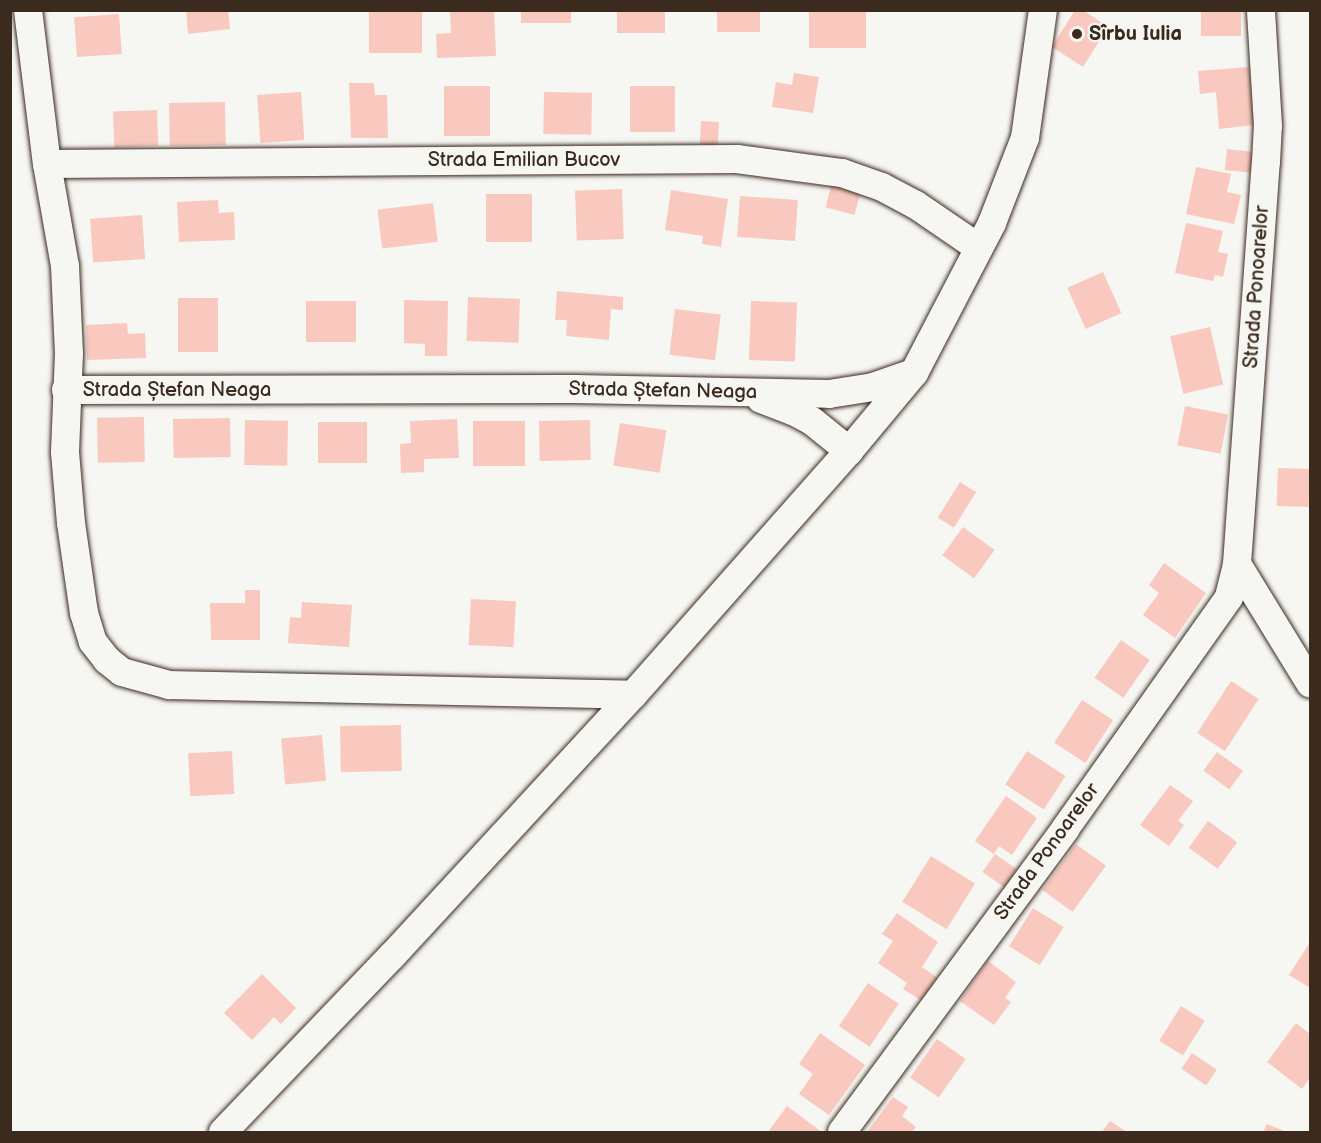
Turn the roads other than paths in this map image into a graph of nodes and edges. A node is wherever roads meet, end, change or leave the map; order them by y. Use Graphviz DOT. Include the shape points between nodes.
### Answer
graph roads {
  1 [pos="28,10"];
  2 [pos="1043,10"];
  3 [pos="1261,10"];
  4 [pos="47,164"];
  5 [pos="980,248"];
  6 [pos="914,373"];
  7 [pos="66,390"];
  8 [pos="736,392"];
  9 [pos="849,451"];
  10 [pos="1237,564"];
  11 [pos="1311,682"];
  12 [pos="633,695"];
  13 [pos="222,1132"];
  14 [pos="842,1132"];
  1 -- 4 [label="street"];
  2 -- 5 [label="street" via="1025,138"];
  3 -- 10 [label="street, Strada Ponoarelor" via="1268,126"];
  4 -- 5 [label="street, Strada Emilian Bucov" via="737,159 842,172 916,205"];
  4 -- 7 [label="street" via="65,266 69,353"];
  5 -- 6 [label="street"];
  6 -- 8 [label="street, Strada Ștefan Neaga" via="873,387 829,394"];
  6 -- 9 [label="street"];
  7 -- 8 [label="street, Strada Ștefan Neaga"];
  7 -- 12 [label="street, Strada Ștefan Neaga" via="70,523 84,613 93,642 122,672 170,685"];
  8 -- 9 [label="street" via="793,411"];
  9 -- 12 [label="street"];
  10 -- 11 [label="street"];
  10 -- 14 [label="street, Strada Ponoarelor" via="1229,597 1220,612"];
  12 -- 13 [label="street" via="392,956"];
}
